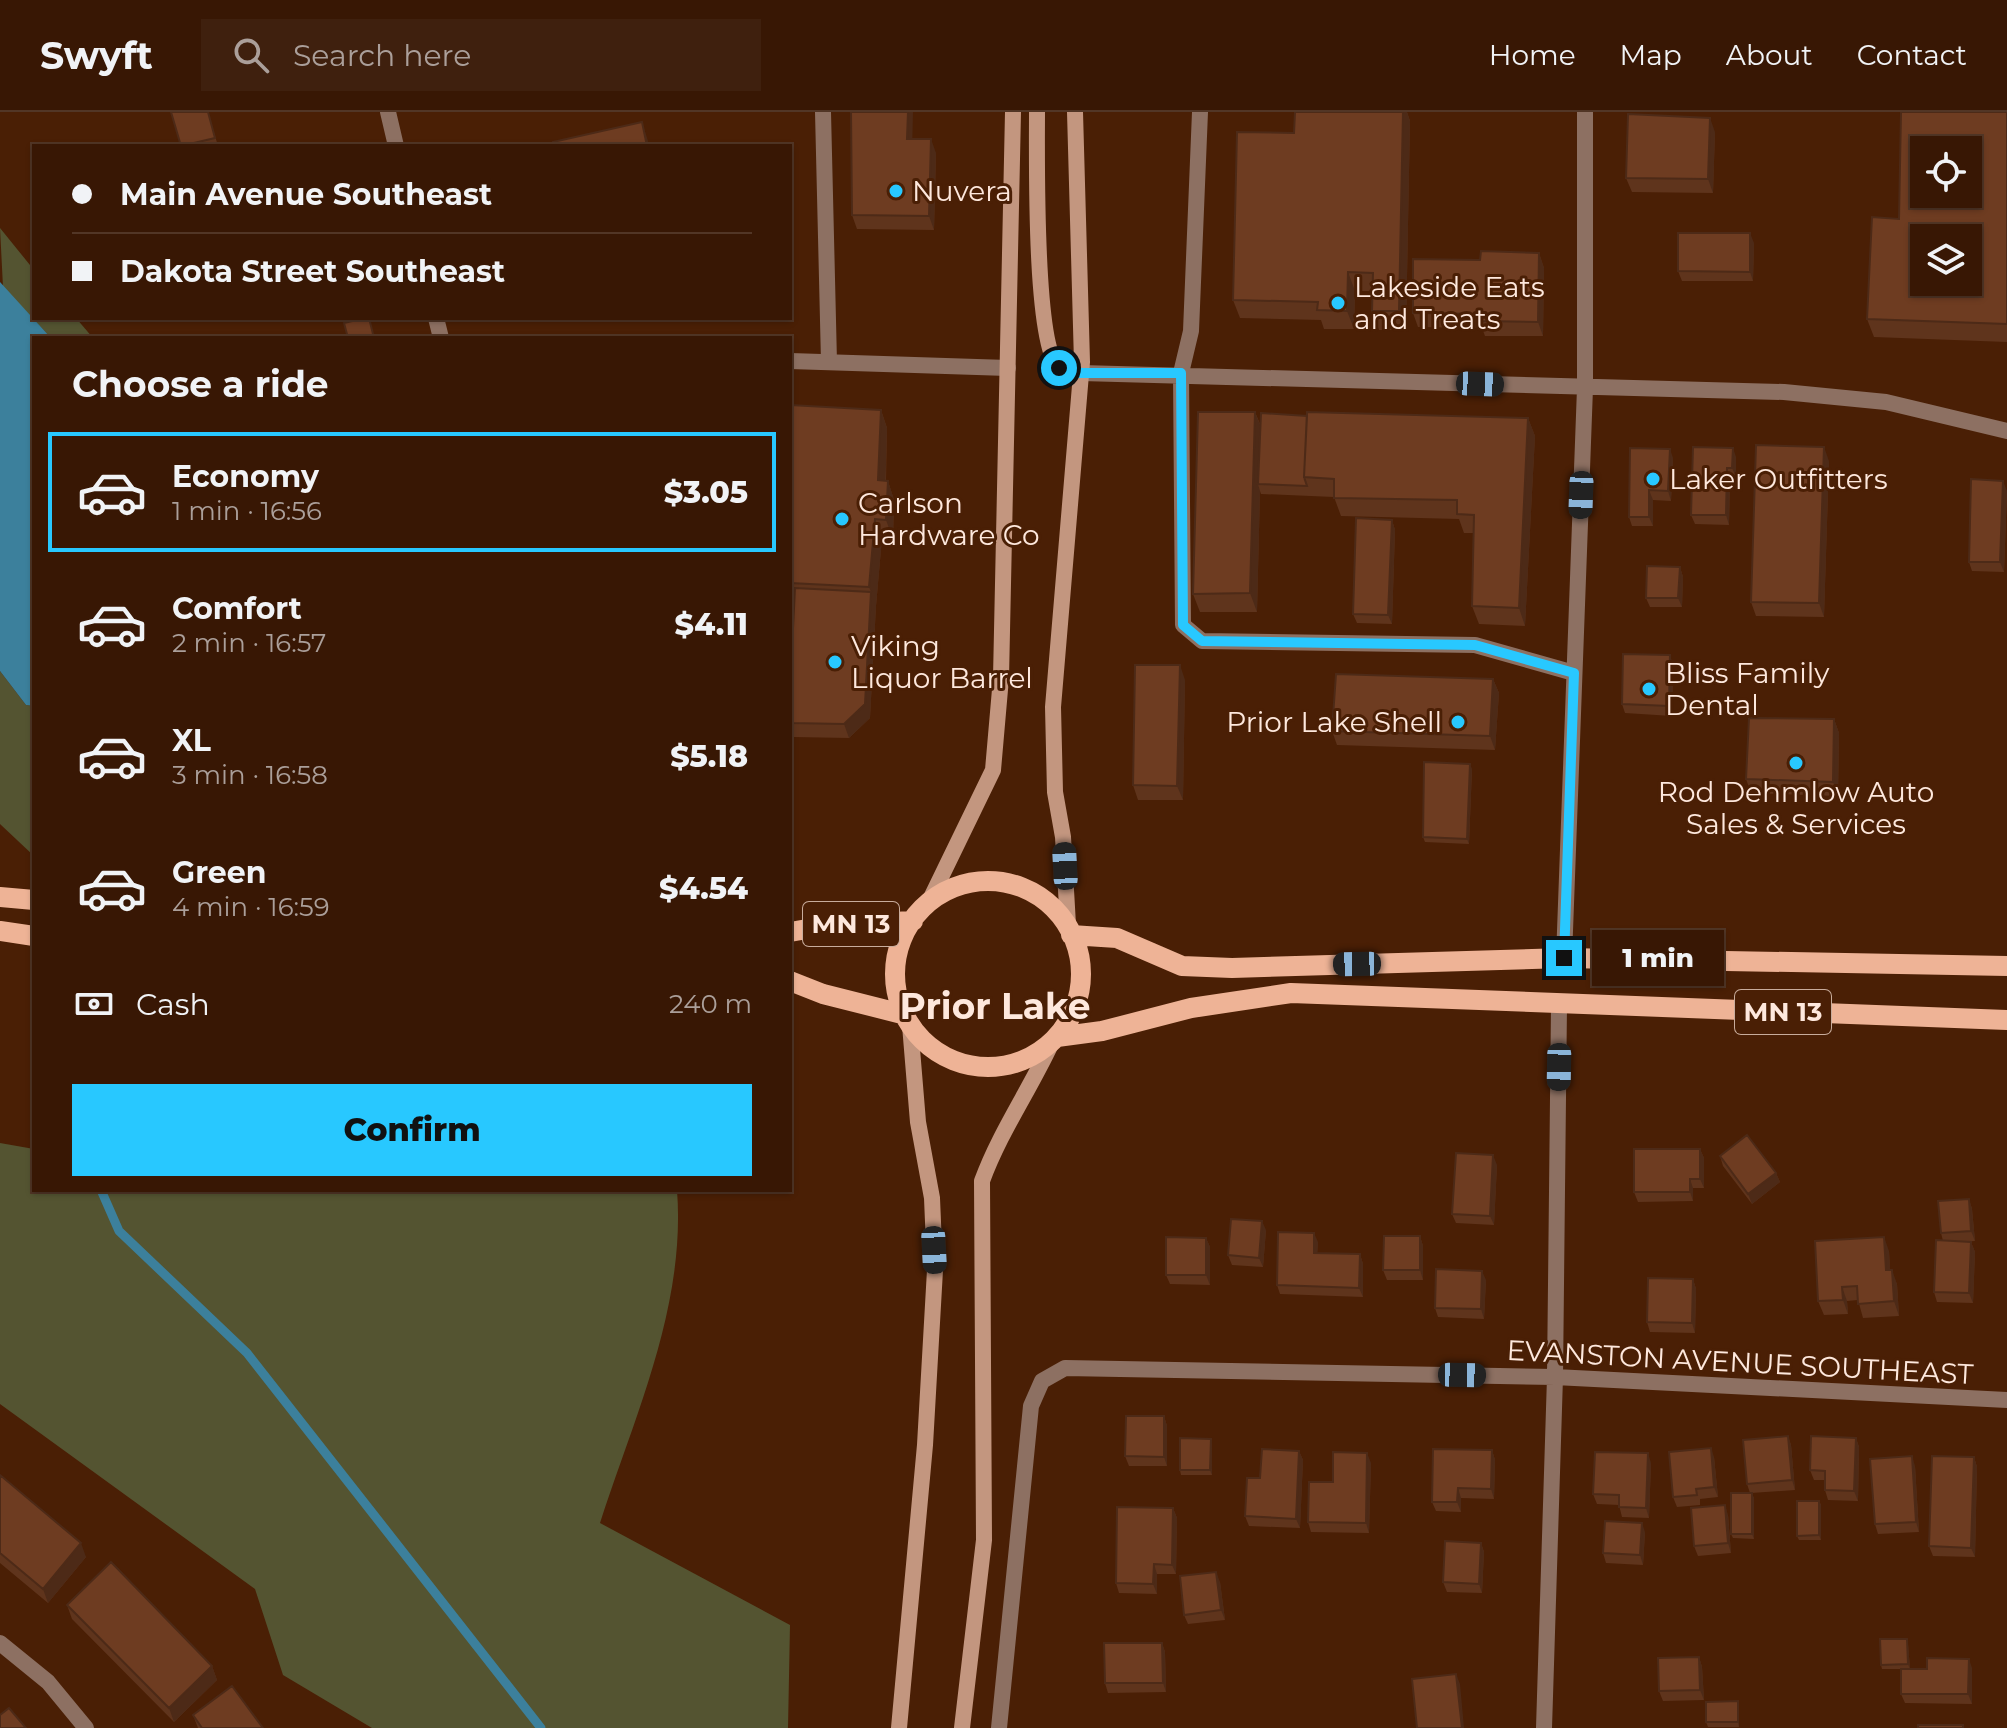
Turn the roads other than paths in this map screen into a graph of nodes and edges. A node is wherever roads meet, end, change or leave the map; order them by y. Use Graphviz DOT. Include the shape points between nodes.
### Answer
graph roads {
  1 [pos="388,112"];
  2 [pos="823,112"];
  3 [pos="1013,112"];
  4 [pos="1037,112"];
  5 [pos="1075,112"];
  6 [pos="1200,112"];
  7 [pos="1585,112"];
  8 [pos="396,144"];
  9 [pos="792,361"];
  10 [pos="829,362"];
  11 [pos="1008,368"];
  12 [pos="1081,373"];
  13 [pos="1181,373"];
  14 [pos="1585,388"];
  15 [pos="2007,431"];
  16 [pos="1574,673"];
  17 [pos="0,897"];
  18 [pos="32,900"];
  19 [pos="927,906"];
  20 [pos="913,921"];
  21 [pos="1070,930"];
  22 [pos="0,931"];
  23 [pos="792,932"];
  24 [pos="32,936"];
  25 [pos="1564,958"];
  26 [pos="2007,966"];
  27 [pos="792,982"];
  28 [pos="1559,1005"];
  29 [pos="908,1020"];
  30 [pos="2007,1020"];
  31 [pos="1054,1040"];
  32 [pos="1555,1377"];
  33 [pos="2007,1400"];
  34 [pos="0,1643"];
  35 [pos="86,1728"];
  36 [pos="899,1728"];
  37 [pos="962,1728"];
  38 [pos="999,1728"];
  39 [pos="1544,1728"];
  1 -- 8 [label="street"];
  2 -- 10 [label="street"];
  3 -- 11 [label="main road"];
  4 -- 12 [label="main road" via="1048,352 1059,368"];
  5 -- 12 [label="main road"];
  6 -- 13 [label="street" via="1191,331"];
  7 -- 14 [label="street"];
  9 -- 10 [label="street"];
  10 -- 11 [label="street"];
  11 -- 19 [label="main road" via="1001,678 993,770"];
  12 -- 13 [label="street"];
  12 -- 21 [label="main road" via="1053,707 1055,792"];
  13 -- 14 [label="street"];
  13 -- 16 [label="street" via="1183,625 1202,641 1475,645"];
  14 -- 15 [label="street" via="1858,398"];
  14 -- 16 [label="street"];
  16 -- 25 [label="street"];
  17 -- 18 [label="main road"];
  19 -- 20 [label="main road"];
  19 -- 21 [label="main road" via="967,883 996,881 1024,888 1049,903"];
  20 -- 23 [label="main road, MN 13"];
  20 -- 29 [label="main road" via="895,966 897,994"];
  21 -- 25 [label="main road, MN 13" via="1117,938 1182,966"];
  21 -- 31 [label="main road" via="1080,956 1081,988 1071,1019"];
  22 -- 24 [label="main road"];
  25 -- 26 [label="main road, MN 13"];
  27 -- 29 [label="main road, MN 13"];
  28 -- 30 [label="main road, MN 13"];
  28 -- 31 [label="main road, MN 13" via="1291,993 1191,1008"];
  28 -- 32 [label="street"];
  29 -- 31 [label="main road" via="931,1049 960,1064 992,1068 1023,1061"];
  29 -- 36 [label="main road" via="932,1198 935,1270"];
  31 -- 37 [label="main road" via="996,1142 982,1181 984,1540"];
  32 -- 33 [label="street, EVANSTON AVENUE SOUTHEAST"];
  32 -- 38 [label="street, EVANSTON AVENUE SOUTHEAST" via="1065,1368 1042,1381 1031,1406"];
  32 -- 39 [label="street"];
  34 -- 35 [label="street" via="48,1682"];
}
